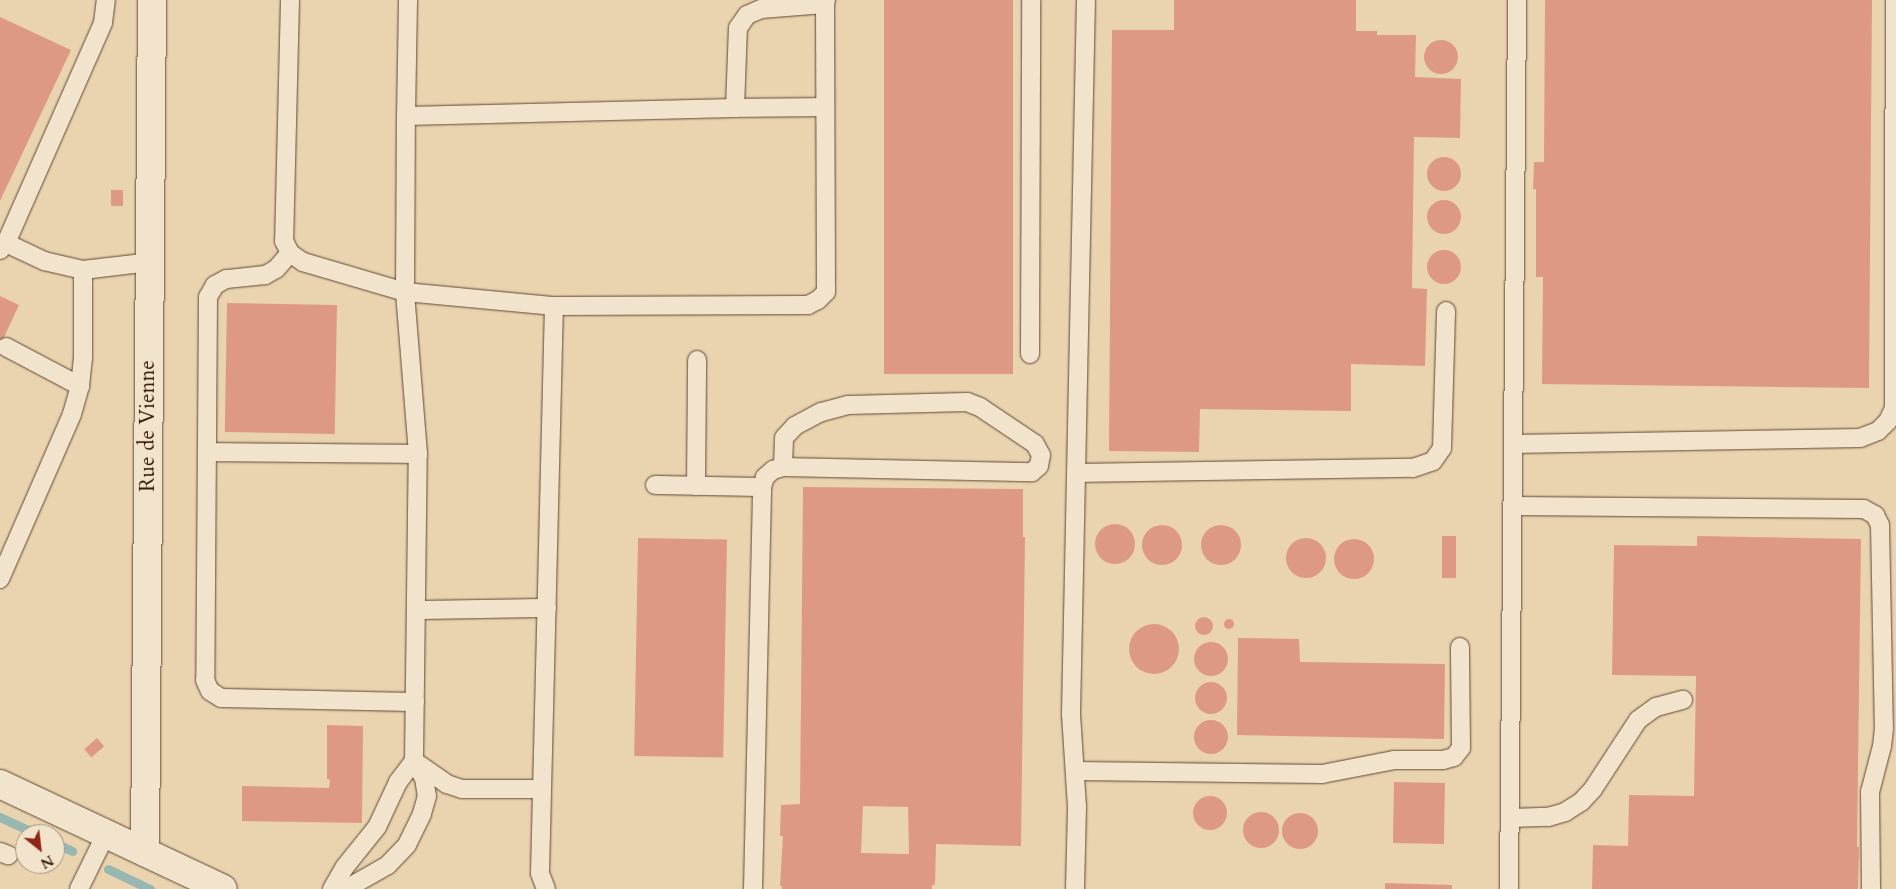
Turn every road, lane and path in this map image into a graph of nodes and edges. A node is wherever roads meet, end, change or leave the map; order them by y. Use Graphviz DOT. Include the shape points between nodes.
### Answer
graph roads {
  1 [pos="106,0"];
  2 [pos="152,0"];
  3 [pos="290,0"];
  4 [pos="408,0"];
  5 [pos="1031,0"];
  6 [pos="1086,0"];
  7 [pos="1517,0"];
  8 [pos="1895,0"];
  9 [pos="825,2"];
  10 [pos="825,107"];
  11 [pos="735,108"];
  12 [pos="406,116"];
  13 [pos="3,247"];
  14 [pos="290,253"];
  15 [pos="150,262"];
  16 [pos="83,270"];
  17 [pos="405,292"];
  18 [pos="554,306"];
  19 [pos="1446,311"];
  20 [pos="6,348"];
  21 [pos="1030,354"];
  22 [pos="697,360"];
  23 [pos="80,386"];
  24 [pos="1513,444"];
  25 [pos="207,452"];
  26 [pos="418,454"];
  27 [pos="783,467"];
  28 [pos="1076,473"];
  29 [pos="655,485"];
  30 [pos="696,486"];
  31 [pos="762,487"];
  32 [pos="1513,506"];
  33 [pos="0,579"];
  34 [pos="547,608"];
  35 [pos="416,610"];
  36 [pos="1460,647"];
  37 [pos="1683,700"];
  38 [pos="415,702"];
  39 [pos="414,761"];
  40 [pos="1075,771"];
  41 [pos="0,784"];
  42 [pos="542,789"];
  43 [pos="1510,818"];
  44 [pos="106,834"];
  45 [pos="145,852"];
  46 [pos="78,889"];
  47 [pos="223,889"];
  48 [pos="332,889"];
  49 [pos="346,889"];
  50 [pos="546,889"];
  51 [pos="753,889"];
  52 [pos="1075,889"];
  53 [pos="1509,889"];
  54 [pos="1871,889"];
  1 -- 13 [label="lane" via="103,23"];
  2 -- 15 [label="street, Rue de Vienne"];
  3 -- 14 [label="lane" via="284,242"];
  4 -- 12 [label="lane"];
  5 -- 21 [label="lane"];
  6 -- 28 [label="lane"];
  7 -- 24 [label="lane"];
  8 -- 24 [label="lane" via="1894,408 1888,422 1878,432 1860,438"];
  9 -- 10 [label="lane"];
  9 -- 11 [label="lane" via="761,8 748,15 738,28"];
  10 -- 11 [label="lane"];
  10 -- 18 [label="lane" via="826,292 818,300 808,305"];
  11 -- 12 [label="lane"];
  12 -- 17 [label="lane"];
  13 -- 16 [label="lane"];
  14 -- 17 [label="lane" via="303,262"];
  14 -- 25 [label="lane" via="276,269 265,275 226,279 215,285 208,297"];
  15 -- 16 [label="lane"];
  15 -- 45 [label="street, Rue de Vienne"];
  16 -- 23 [label="lane"];
  17 -- 18 [label="lane"];
  17 -- 26 [label="lane"];
  18 -- 34 [label="lane"];
  19 -- 28 [label="lane" via="1442,448 1433,461 1413,468"];
  20 -- 23 [label="lane"];
  22 -- 30 [label="lane"];
  23 -- 33 [label="lane" via="72,414"];
  24 -- 32 [label="lane"];
  25 -- 26 [label="lane"];
  25 -- 38 [label="lane" via="205,680 210,690 221,698"];
  26 -- 35 [label="lane"];
  27 -- 27 [label="lane" via="1032,472 1039,466 1040,455 1035,444 980,407 967,402 848,404 821,412 795,426 784,438"];
  27 -- 31 [label="lane" via="765,477"];
  28 -- 40 [label="lane" via="1071,714"];
  29 -- 30 [label="lane"];
  30 -- 31 [label="lane"];
  31 -- 51 [label="lane"];
  32 -- 43 [label="lane"];
  32 -- 54 [label="lane" via="1864,509 1875,515 1880,525 1884,728 1870,792"];
  34 -- 35 [label="lane"];
  34 -- 42 [label="lane"];
  35 -- 38 [label="lane"];
  36 -- 40 [label="lane" via="1461,748 1454,757 1394,760 1322,774"];
  37 -- 43 [label="lane" via="1656,707 1638,720 1582,802 1565,812 1548,816"];
  38 -- 39 [label="lane"];
  39 -- 42 [label="lane" via="448,784 462,789"];
  39 -- 48 [label="lane" via="398,782 377,827 344,868"];
  39 -- 49 [label="lane" via="424,778 427,796 407,845 388,865"];
  40 -- 52 [label="lane"];
  41 -- 44 [label="street"];
  42 -- 50 [label="lane" via="540,873"];
  43 -- 53 [label="lane"];
  44 -- 45 [label="street"];
  44 -- 46 [label="lane"];
  45 -- 47 [label="street"];
}
